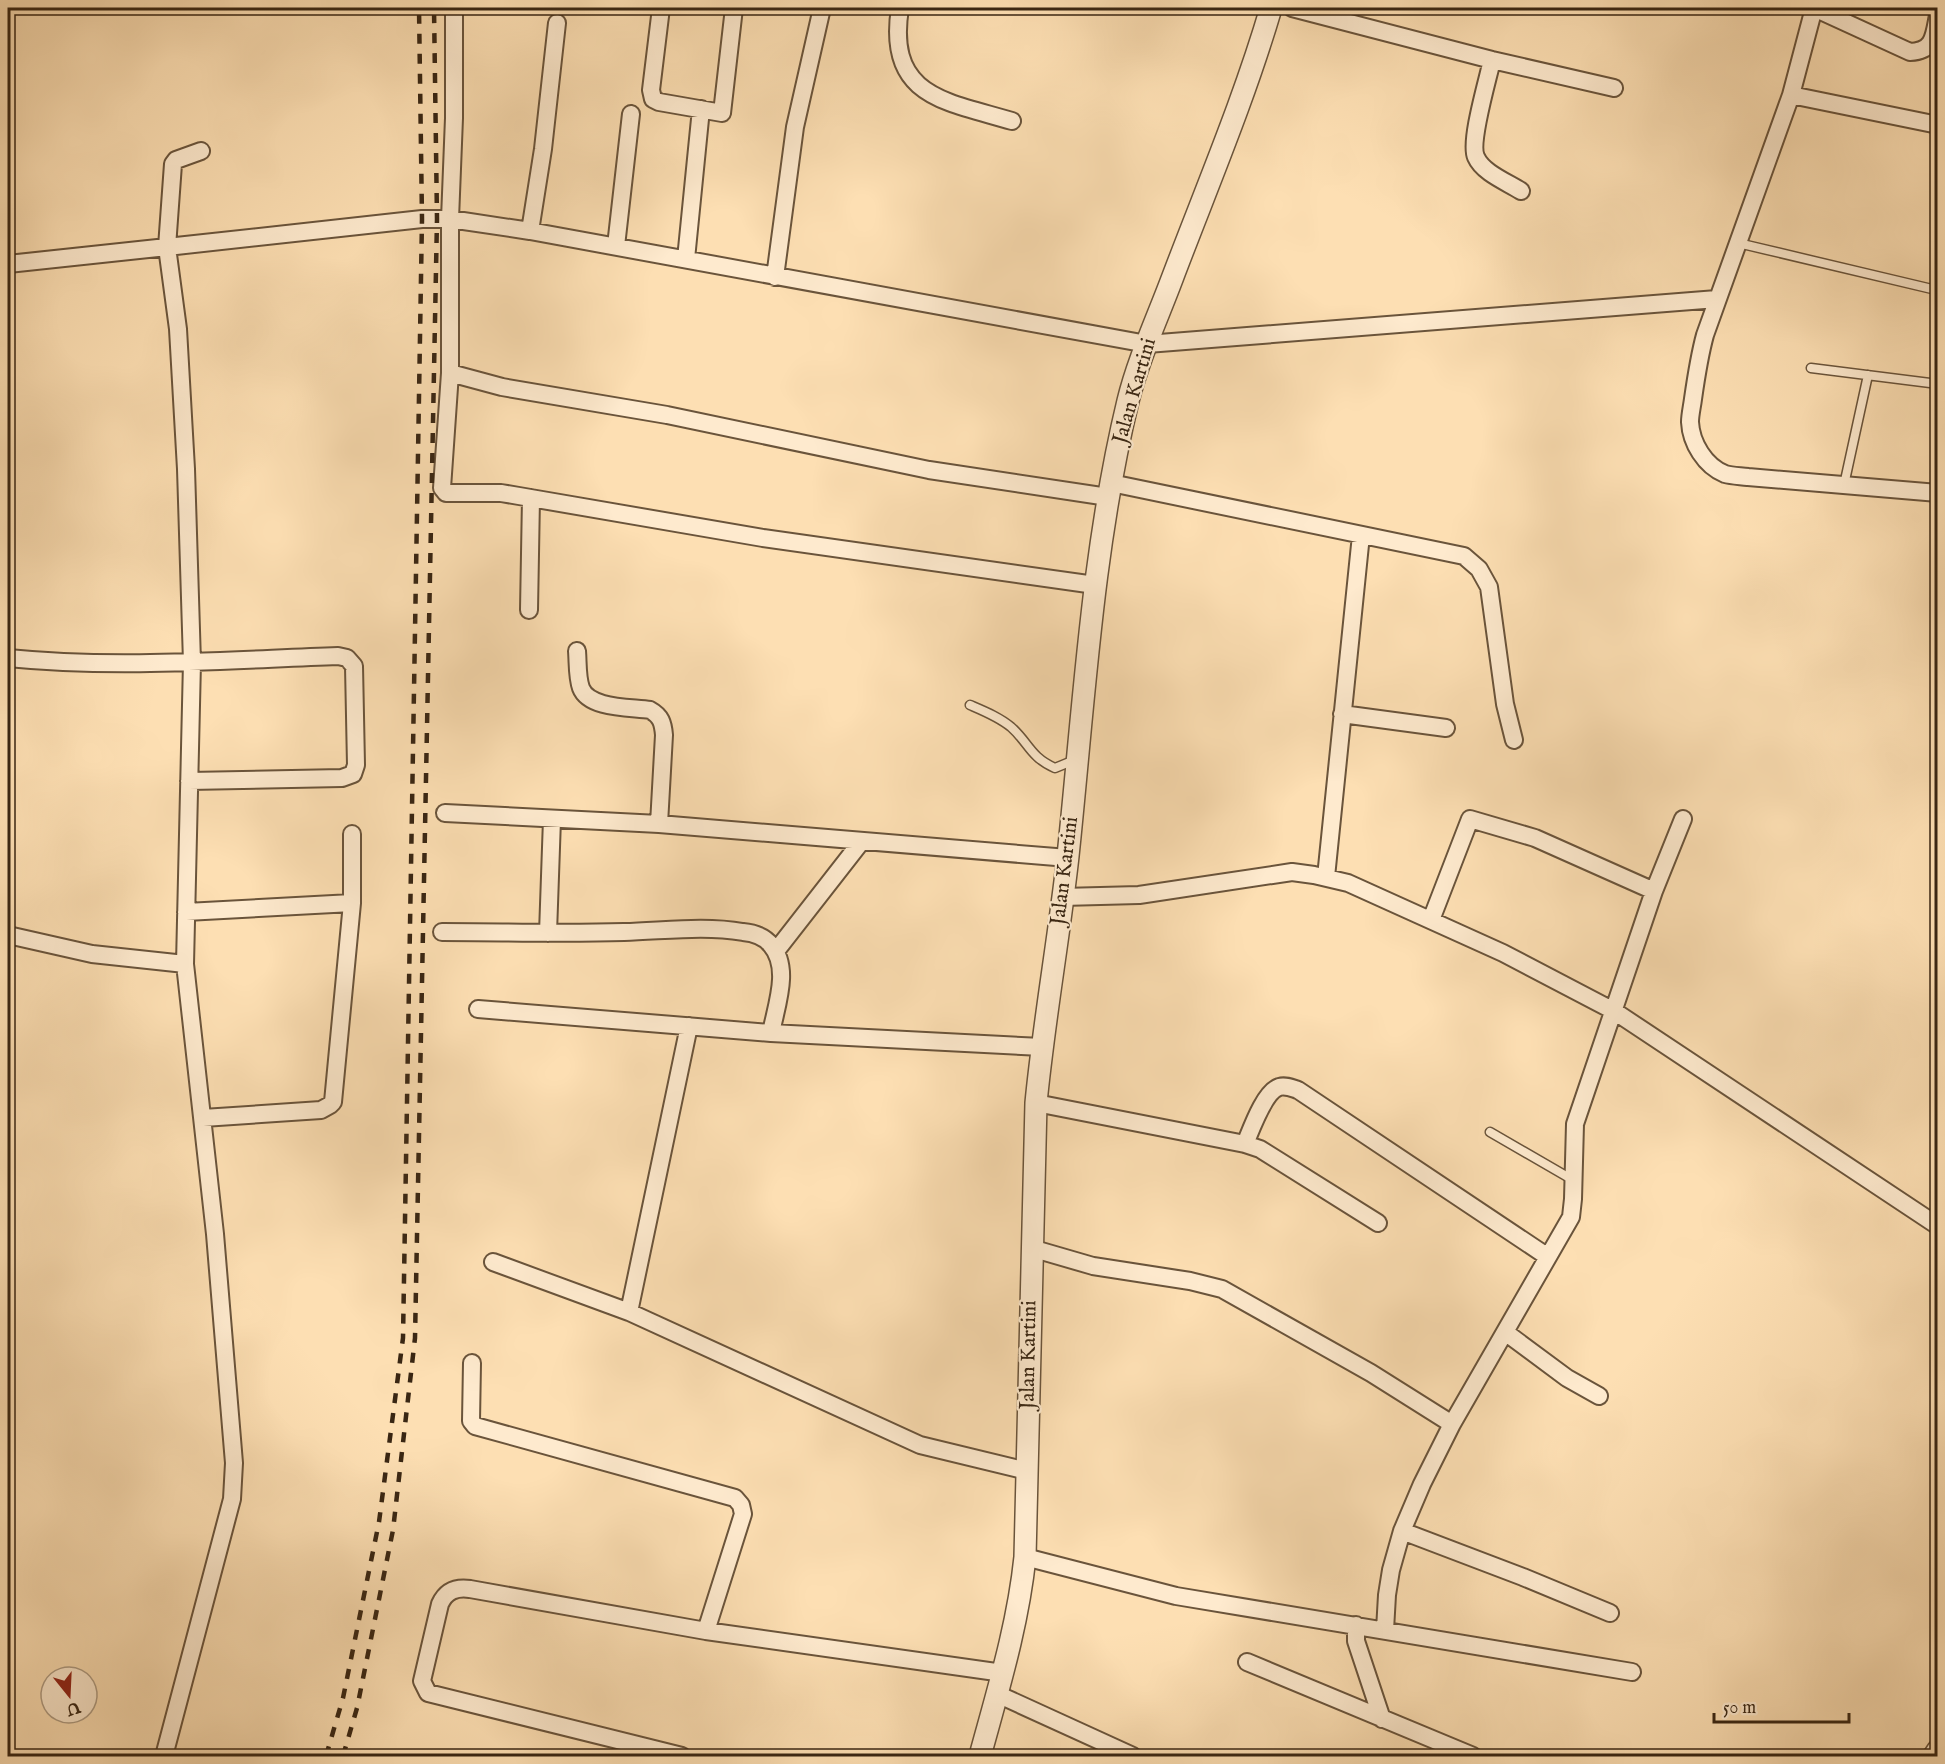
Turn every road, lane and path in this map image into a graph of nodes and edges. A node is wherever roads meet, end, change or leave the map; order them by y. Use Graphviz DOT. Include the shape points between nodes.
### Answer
graph roads {
  1 [pos="454,8"];
  2 [pos="661,8"];
  3 [pos="734,8"];
  4 [pos="822,8"];
  5 [pos="900,8"];
  6 [pos="1271,8"];
  7 [pos="1292,8"];
  8 [pos="1814,8"];
  9 [pos="1938,15"];
  10 [pos="556,23"];
  11 [pos="1492,60"];
  12 [pos="1614,88"];
  13 [pos="1791,95"];
  14 [pos="701,110"];
  15 [pos="631,114"];
  16 [pos="1012,121"];
  17 [pos="1938,125"];
  18 [pos="201,151"];
  19 [pos="1521,191"];
  20 [pos="450,219"];
  21 [pos="530,231"];
  22 [pos="1738,243"];
  23 [pos="616,246"];
  24 [pos="167,247"];
  25 [pos="686,259"];
  26 [pos="8,264"];
  27 [pos="775,277"];
  28 [pos="1932,290"];
  29 [pos="1718,299"];
  30 [pos="1147,344"];
  31 [pos="1811,368"];
  32 [pos="450,373"];
  33 [pos="1868,375"];
  34 [pos="1938,384"];
  35 [pos="1844,485"];
  36 [pos="1109,490"];
  37 [pos="1938,493"];
  38 [pos="531,498"];
  39 [pos="1361,535"];
  40 [pos="1095,585"];
  41 [pos="529,610"];
  42 [pos="577,651"];
  43 [pos="8,658"];
  44 [pos="192,662"];
  45 [pos="970,705"];
  46 [pos="1341,714"];
  47 [pos="1446,728"];
  48 [pos="1514,740"];
  49 [pos="1077,759"];
  50 [pos="189,781"];
  51 [pos="445,813"];
  52 [pos="552,819"];
  53 [pos="1683,819"];
  54 [pos="659,824"];
  55 [pos="352,834"];
  56 [pos="861,842"];
  57 [pos="1068,858"];
  58 [pos="1326,877"];
  59 [pos="1654,891"];
  60 [pos="1062,897"];
  61 [pos="352,903"];
  62 [pos="186,912"];
  63 [pos="1431,920"];
  64 [pos="442,932"];
  65 [pos="548,933"];
  66 [pos="8,936"];
  67 [pos="776,951"];
  68 [pos="185,964"];
  69 [pos="478,1009"];
  70 [pos="1614,1011"];
  71 [pos="689,1026"];
  72 [pos="771,1033"];
  73 [pos="1041,1047"];
  74 [pos="1036,1103"];
  75 [pos="204,1118"];
  76 [pos="1490,1132"];
  77 [pos="1245,1144"];
  78 [pos="1573,1180"];
  79 [pos="1378,1223"];
  80 [pos="1938,1226"];
  81 [pos="1031,1248"];
  82 [pos="1548,1257"];
  83 [pos="493,1262"];
  84 [pos="629,1312"];
  85 [pos="1505,1332"];
  86 [pos="472,1363"];
  87 [pos="1599,1396"];
  88 [pos="1452,1424"];
  89 [pos="1027,1471"];
  90 [pos="1402,1531"];
  91 [pos="1025,1557"];
  92 [pos="1610,1613"];
  93 [pos="1356,1625"];
  94 [pos="706,1630"];
  95 [pos="1385,1630"];
  96 [pos="1247,1662"];
  97 [pos="1632,1672"];
  98 [pos="1003,1673"];
  99 [pos="997,1694"];
  100 [pos="1382,1719"];
  101 [pos="1938,1750"];
  102 [pos="1468,1755"];
  103 [pos="164,1756"];
  104 [pos="682,1756"];
  105 [pos="980,1756"];
  106 [pos="1133,1756"];
  107 [pos="1934,1756"];
  1 -- 20 [label="street"];
  2 -- 14 [label="street" via="651,95 659,102"];
  3 -- 14 [label="street" via="722,113"];
  4 -- 27 [label="street" via="795,127"];
  5 -- 16 [label="street" via="898,45 902,62 916,82 936,98"];
  6 -- 30 [label="street, Jalan Kartini"];
  7 -- 11 [label="street"];
  8 -- 9 [label="street" via="1910,52 1920,52 1929,45"];
  8 -- 13 [label="street"];
  10 -- 21 [label="street"];
  11 -- 12 [label="street"];
  11 -- 19 [label="street" via="1474,152 1485,168"];
  13 -- 17 [label="street"];
  13 -- 22 [label="street"];
  14 -- 25 [label="street"];
  15 -- 23 [label="street"];
  18 -- 24 [label="street" via="173,164"];
  20 -- 21 [label="street"];
  20 -- 24 [label="street"];
  20 -- 32 [label="street"];
  21 -- 23 [label="street"];
  22 -- 28 [label="lane"];
  22 -- 29 [label="street"];
  23 -- 25 [label="street"];
  24 -- 26 [label="street"];
  24 -- 44 [label="street" via="178,329"];
  25 -- 27 [label="street"];
  27 -- 30 [label="street"];
  29 -- 30 [label="street"];
  29 -- 35 [label="street" via="1696,378 1690,421 1696,446 1712,466 1725,474"];
  30 -- 36 [label="street, Jalan Kartini" via="1128,399"];
  31 -- 33 [label="lane"];
  32 -- 36 [label="street" via="484,383 929,470"];
  32 -- 38 [label="street" via="442,488 446,493"];
  33 -- 34 [label="lane"];
  33 -- 35 [label="lane"];
  35 -- 37 [label="street"];
  36 -- 39 [label="street"];
  36 -- 40 [label="street, Jalan Kartini"];
  38 -- 40 [label="street" via="763,537"];
  38 -- 41 [label="street"];
  39 -- 46 [label="street"];
  39 -- 48 [label="street" via="1464,556 1479,569 1489,587 1505,704"];
  40 -- 49 [label="street, Jalan Kartini"];
  42 -- 54 [label="street" via="579,681 588,699 650,710 663,723"];
  43 -- 44 [label="street" via="68,663"];
  44 -- 50 [label="street"];
  44 -- 50 [label="street" via="347,658 354,666 356,765 353,774 342,778"];
  45 -- 49 [label="lane" via="1010,726 1043,763 1055,768"];
  46 -- 47 [label="street"];
  46 -- 58 [label="street"];
  49 -- 57 [label="street, Jalan Kartini"];
  50 -- 62 [label="street"];
  51 -- 52 [label="street"];
  52 -- 54 [label="street"];
  52 -- 65 [label="street"];
  53 -- 59 [label="street"];
  54 -- 56 [label="street"];
  55 -- 61 [label="street"];
  56 -- 57 [label="street"];
  56 -- 67 [label="street"];
  57 -- 60 [label="street, Jalan Kartini"];
  58 -- 60 [label="street" via="1292,872 1139,896"];
  58 -- 63 [label="street"];
  59 -- 63 [label="street" via="1535,838 1470,819"];
  59 -- 70 [label="street"];
  60 -- 73 [label="street, Jalan Kartini"];
  61 -- 62 [label="street"];
  61 -- 75 [label="street" via="333,1102 321,1110"];
  62 -- 68 [label="street"];
  63 -- 70 [label="street"];
  64 -- 65 [label="street"];
  65 -- 67 [label="street" via="727,930 755,934"];
  66 -- 68 [label="street" via="92,954"];
  67 -- 72 [label="street" via="781,966 780,987"];
  68 -- 75 [label="street"];
  69 -- 71 [label="street"];
  70 -- 78 [label="street" via="1575,1124"];
  70 -- 80 [label="street"];
  71 -- 72 [label="street"];
  71 -- 84 [label="street"];
  72 -- 73 [label="street"];
  73 -- 74 [label="street, Jalan Kartini"];
  74 -- 77 [label="street"];
  74 -- 81 [label="street, Jalan Kartini"];
  75 -- 103 [label="street" via="234,1480"];
  76 -- 78 [label="lane"];
  77 -- 79 [label="street" via="1276,1158"];
  77 -- 82 [label="street" via="1268,1095 1288,1087"];
  78 -- 82 [label="street" via="1571,1217"];
  81 -- 88 [label="street" via="1093,1266 1222,1289"];
  81 -- 89 [label="street, Jalan Kartini"];
  82 -- 85 [label="street"];
  83 -- 84 [label="street"];
  84 -- 89 [label="street" via="920,1445"];
  85 -- 87 [label="street" via="1567,1378"];
  85 -- 88 [label="street"];
  86 -- 94 [label="street" via="474,1426 738,1501 743,1514"];
  88 -- 90 [label="street"];
  89 -- 91 [label="street, Jalan Kartini"];
  90 -- 92 [label="street"];
  90 -- 95 [label="street" via="1386,1595"];
  91 -- 93 [label="street" via="1176,1596"];
  91 -- 98 [label="street, Jalan Kartini" via="1017,1616"];
  93 -- 95 [label="street"];
  93 -- 100 [label="street" via="1356,1641"];
  94 -- 98 [label="street"];
  94 -- 104 [label="street" via="462,1588 448,1593 440,1604 422,1681 432,1695"];
  95 -- 97 [label="street"];
  96 -- 100 [label="street"];
  98 -- 99 [label="street, Jalan Kartini"];
  99 -- 105 [label="street, Jalan Kartini"];
  99 -- 106 [label="street"];
  100 -- 102 [label="street"];
  101 -- 107 [label="street"];
}
